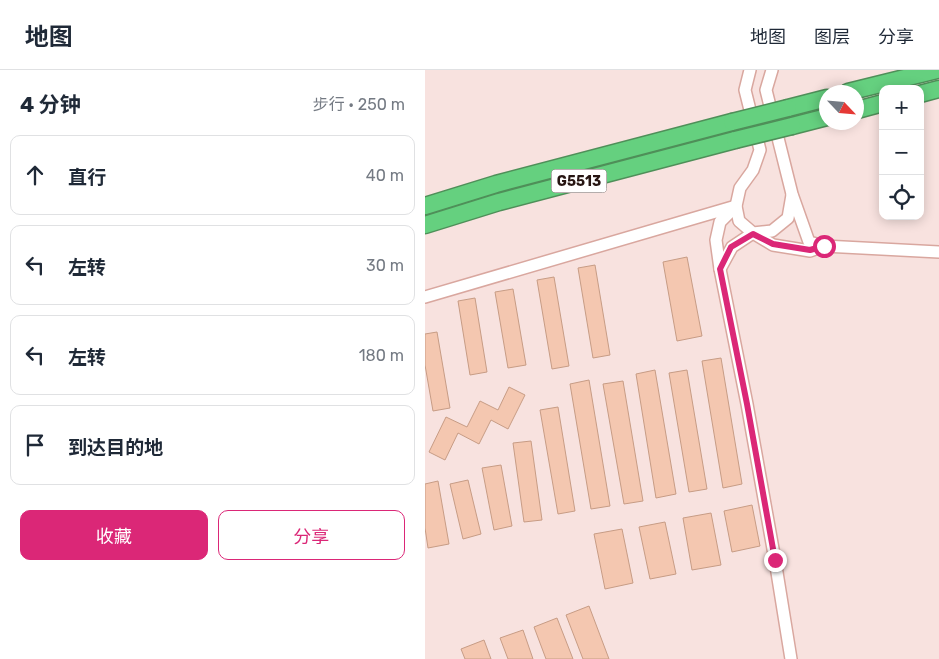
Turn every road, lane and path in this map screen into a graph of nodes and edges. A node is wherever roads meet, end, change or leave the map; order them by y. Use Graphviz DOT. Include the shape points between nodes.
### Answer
graph roads {
  1 [pos="750,70"];
  2 [pos="772,70"];
  3 [pos="937,70"];
  4 [pos="864,88"];
  5 [pos="939,89"];
  6 [pos="924,93"];
  7 [pos="819,100"];
  8 [pos="879,104"];
  9 [pos="864,108"];
  10 [pos="819,119"];
  11 [pos="792,194"];
  12 [pos="425,206"];
  13 [pos="736,206"];
  14 [pos="425,225"];
  15 [pos="753,234"];
  16 [pos="824,246"];
  17 [pos="939,252"];
  18 [pos="720,269"];
  19 [pos="425,297"];
  20 [pos="791,659"];
  1 -- 13 [label="street" via="745,90 760,150 753,170 740,188"];
  2 -- 11 [label="street" via="766,90"];
  3 -- 4 [label="highway"];
  5 -- 6 [label="highway"];
  7 -- 12 [label="highway, G5513, bridge" via="496,184"];
  8 -- 9 [label="highway"];
  10 -- 14 [label="highway, G5513, bridge" via="499,202"];
  11 -- 15 [label="street" via="788,218 771,231"];
  11 -- 16 [label="street" via="809,242"];
  13 -- 15 [label="street" via="739,222"];
  13 -- 18 [label="street" via="720,222 716,240"];
  13 -- 19 [label="street"];
  15 -- 16 [label="street" via="773,244 810,250"];
  15 -- 18 [label="street" via="731,247"];
  16 -- 17 [label="street"];
  18 -- 20 [label="street"];
}
